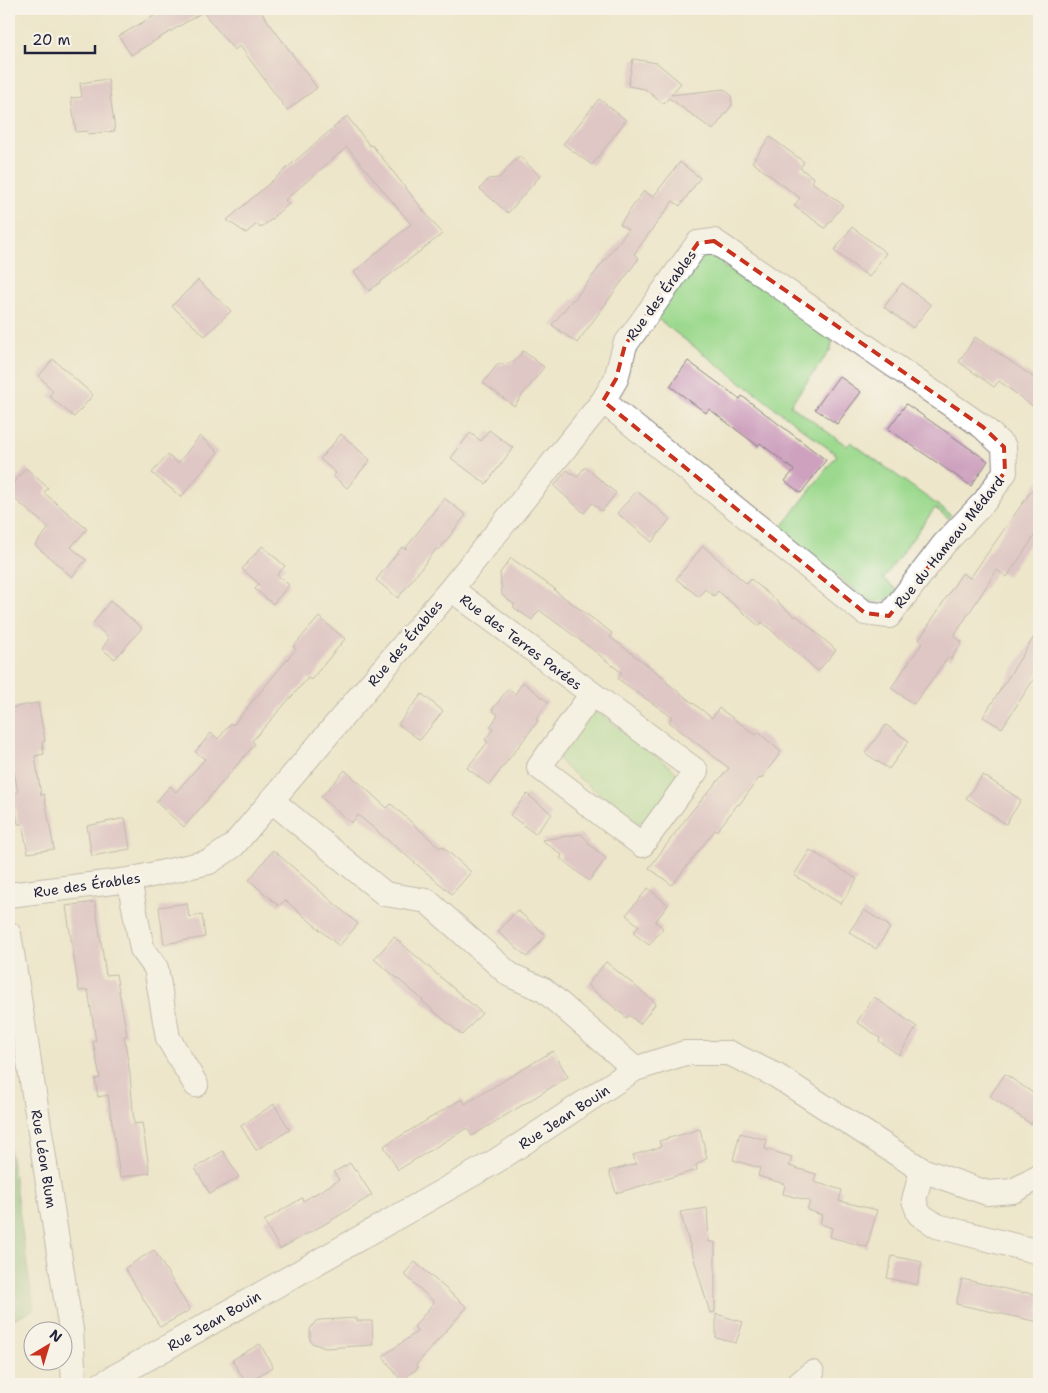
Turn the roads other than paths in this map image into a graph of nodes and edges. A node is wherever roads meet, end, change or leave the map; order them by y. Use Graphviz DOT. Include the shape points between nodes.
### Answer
graph roads {
  1 [pos="698,243"];
  2 [pos="603,401"];
  3 [pos="451,589"];
  4 [pos="592,694"];
  5 [pos="271,800"];
  6 [pos="129,880"];
  7 [pos="9,895"];
  8 [pos="9,934"];
  9 [pos="635,1069"];
  10 [pos="196,1085"];
  11 [pos="922,1170"];
  12 [pos="1039,1176"];
  13 [pos="1039,1252"];
  14 [pos="74,1384"];
  15 [pos="102,1384"];
  1 -- 2 [label="street, Rue des Érables" via="625,345 616,379"];
  1 -- 2 [label="street, Rue du Hameau Médard" via="714,241 983,427 1004,447 1005,472 985,501 944,544 889,616 865,613"];
  2 -- 3 [label="street, Rue des Érables"];
  3 -- 4 [label="street, Rue des Terres Parées"];
  3 -- 5 [label="street, Rue des Érables"];
  4 -- 4 [label="street, Rue des Terres Parées" via="696,771 642,846 539,766"];
  5 -- 6 [label="street, Rue des Érables" via="233,846 209,862"];
  5 -- 9 [label="street" via="385,894 427,901 510,975 544,990"];
  6 -- 7 [label="street, Rue des Érables"];
  6 -- 10 [label="street" via="142,949 156,968 168,1038"];
  8 -- 14 [label="street, Rue Léon Blum" via="71,1330"];
  9 -- 11 [label="street, Rue Jean Bouin" via="685,1053 729,1053 777,1076"];
  9 -- 15 [label="street, Rue Jean Bouin" via="496,1161"];
  11 -- 12 [label="street, Rue Jean Bouin" via="987,1193 1013,1191"];
  11 -- 13 [label="street" via="914,1200 919,1214 937,1226"];
}
